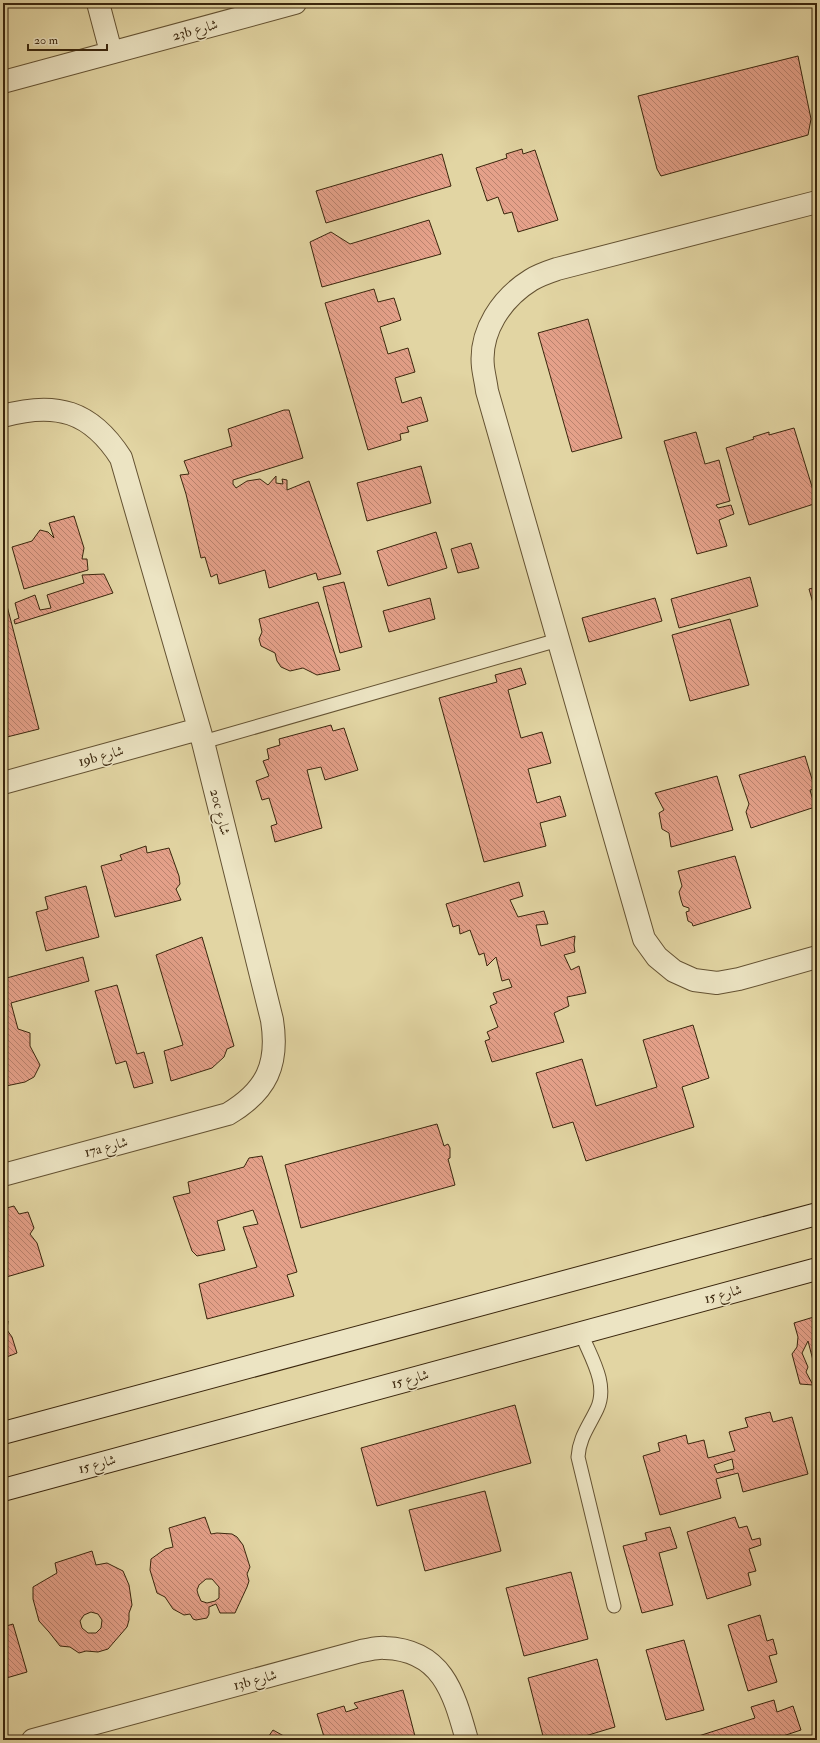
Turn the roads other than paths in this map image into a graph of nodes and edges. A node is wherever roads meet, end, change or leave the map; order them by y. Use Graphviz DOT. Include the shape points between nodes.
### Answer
graph roads {
  1 [pos="98,3"];
  2 [pos="295,3"];
  3 [pos="112,52"];
  4 [pos="3,82"];
  5 [pos="817,202"];
  6 [pos="3,416"];
  7 [pos="558,640"];
  8 [pos="201,735"];
  9 [pos="3,783"];
  10 [pos="817,957"];
  11 [pos="210,1120"];
  12 [pos="3,1175"];
  13 [pos="817,1214"];
  14 [pos="817,1269"];
  15 [pos="581,1333"];
  16 [pos="3,1433"];
  17 [pos="3,1490"];
  18 [pos="614,1606"];
  19 [pos="33,1740"];
  20 [pos="467,1740"];
  1 -- 3 [label="street"];
  2 -- 3 [label="street, 23b شارع"];
  3 -- 4 [label="street, 23b شارع"];
  5 -- 7 [label="street" via="557,269 532,279 511,294 494,315 485,340 482,366"];
  6 -- 8 [label="street, 20c شارع" via="36,409 57,410 77,416 95,427 110,441 121,458"];
  7 -- 8 [label="lane"];
  7 -- 10 [label="street" via="644,939 657,957 674,971 694,980 716,983"];
  8 -- 9 [label="street, 19b شارع"];
  8 -- 11 [label="street, 20c شارع" via="275,1038 274,1057 258,1091 228,1114"];
  11 -- 12 [label="street, 17a شارع"];
  13 -- 16 [label="street"];
  14 -- 15 [label="street, شارع 15"];
  15 -- 17 [label="street, شارع 15"];
  15 -- 18 [label="lane" via="602,1390 598,1408 581,1439 578,1457"];
  19 -- 20 [label="street, 13b شارع" via="361,1651 385,1648 408,1652 430,1663 446,1680 456,1702"];
}
